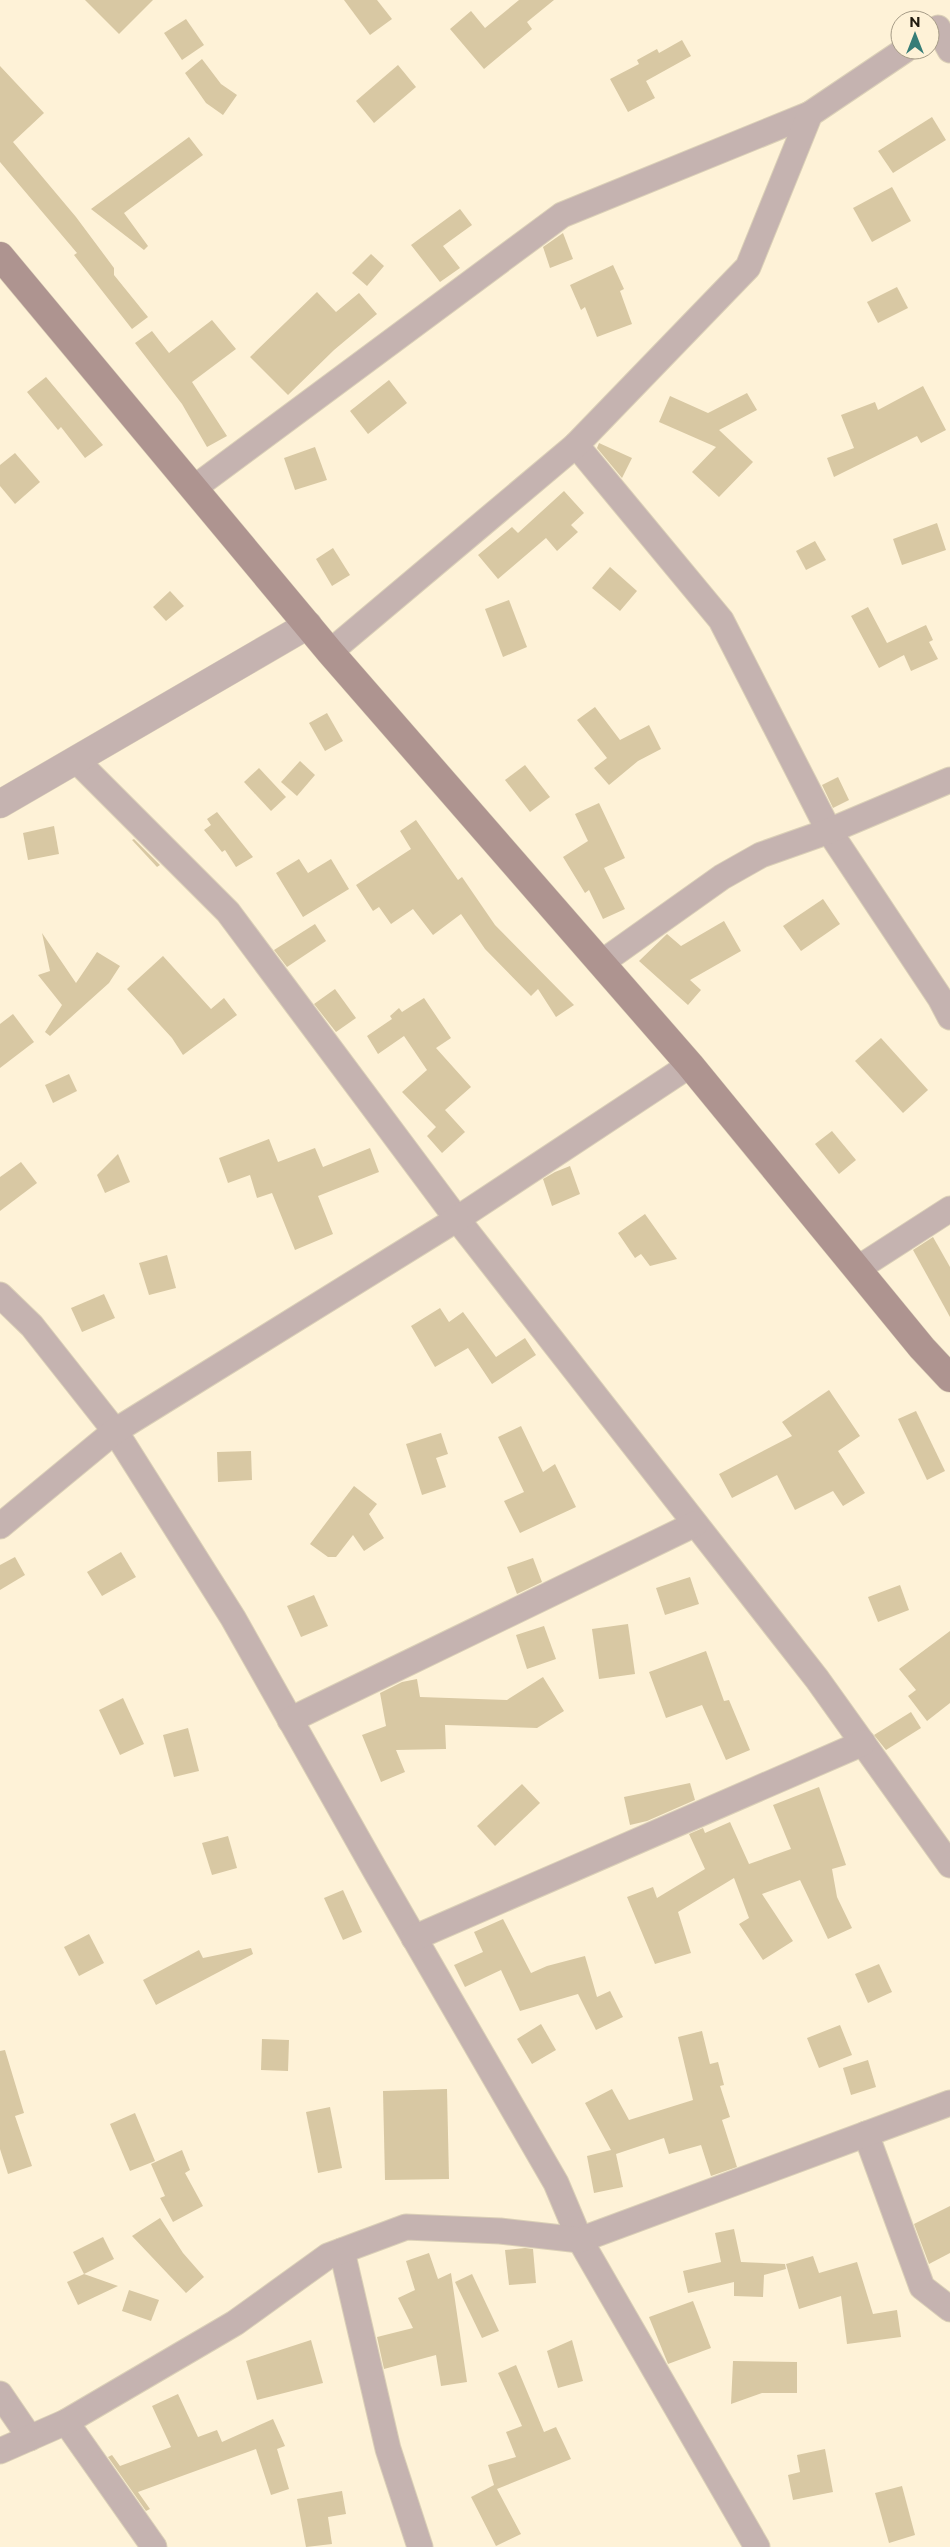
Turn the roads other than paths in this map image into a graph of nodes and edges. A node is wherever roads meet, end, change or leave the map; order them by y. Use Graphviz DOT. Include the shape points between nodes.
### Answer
graph roads {
  1 [pos="940,29"];
  2 [pos="950,50"];
  3 [pos="890,60"];
  4 [pos="810,114"];
  5 [pos="0,256"];
  6 [pos="576,445"];
  7 [pos="194,488"];
  8 [pos="308,625"];
  9 [pos="330,652"];
  10 [pos="76,760"];
  11 [pos="950,780"];
  12 [pos="0,804"];
  13 [pos="829,831"];
  14 [pos="600,963"];
  15 [pos="946,999"];
  16 [pos="690,1065"];
  17 [pos="950,1209"];
  18 [pos="457,1219"];
  19 [pos="857,1269"];
  20 [pos="0,1295"];
  21 [pos="922,1348"];
  22 [pos="950,1378"];
  23 [pos="950,1399"];
  24 [pos="115,1431"];
  25 [pos="695,1524"];
  26 [pos="0,1526"];
  27 [pos="290,1720"];
  28 [pos="863,1743"];
  29 [pos="950,1865"];
  30 [pos="414,1938"];
  31 [pos="950,2103"];
  32 [pos="866,2134"];
  33 [pos="580,2240"];
  34 [pos="342,2251"];
  35 [pos="950,2309"];
  36 [pos="0,2394"];
  37 [pos="66,2422"];
  38 [pos="30,2438"];
  39 [pos="0,2451"];
  40 [pos="154,2547"];
  41 [pos="420,2547"];
  42 [pos="757,2547"];
  1 -- 2 [label="street"];
  3 -- 4 [label="street"];
  4 -- 6 [label="street" via="748,267"];
  4 -- 7 [label="street" via="562,214"];
  5 -- 7 [label="main road"];
  6 -- 9 [label="street"];
  6 -- 13 [label="street" via="722,620"];
  7 -- 8 [label="main road"];
  8 -- 9 [label="main road"];
  8 -- 10 [label="street"];
  9 -- 14 [label="main road"];
  10 -- 12 [label="street"];
  10 -- 18 [label="street" via="228,912"];
  11 -- 13 [label="street"];
  13 -- 14 [label="street" via="761,855 722,877"];
  13 -- 15 [label="street"];
  14 -- 16 [label="main road"];
  16 -- 18 [label="street"];
  16 -- 19 [label="main road"];
  17 -- 19 [label="street"];
  18 -- 24 [label="street"];
  18 -- 25 [label="street"];
  19 -- 21 [label="main road"];
  20 -- 24 [label="street" via="32,1326"];
  21 -- 22 [label="main road"];
  21 -- 23 [label="main road"];
  24 -- 26 [label="street"];
  24 -- 27 [label="street" via="233,1618"];
  25 -- 27 [label="street"];
  25 -- 28 [label="street"];
  27 -- 30 [label="street"];
  28 -- 29 [label="street"];
  28 -- 30 [label="street"];
  30 -- 33 [label="street" via="556,2183"];
  31 -- 32 [label="street"];
  32 -- 33 [label="street"];
  32 -- 35 [label="street" via="922,2287"];
  33 -- 34 [label="street" via="500,2230 406,2227"];
  33 -- 42 [label="street"];
  34 -- 37 [label="street" via="328,2256 235,2323"];
  34 -- 41 [label="street" via="388,2448"];
  36 -- 38 [label="street"];
  37 -- 38 [label="street"];
  37 -- 40 [label="street"];
  38 -- 39 [label="street"];
}
